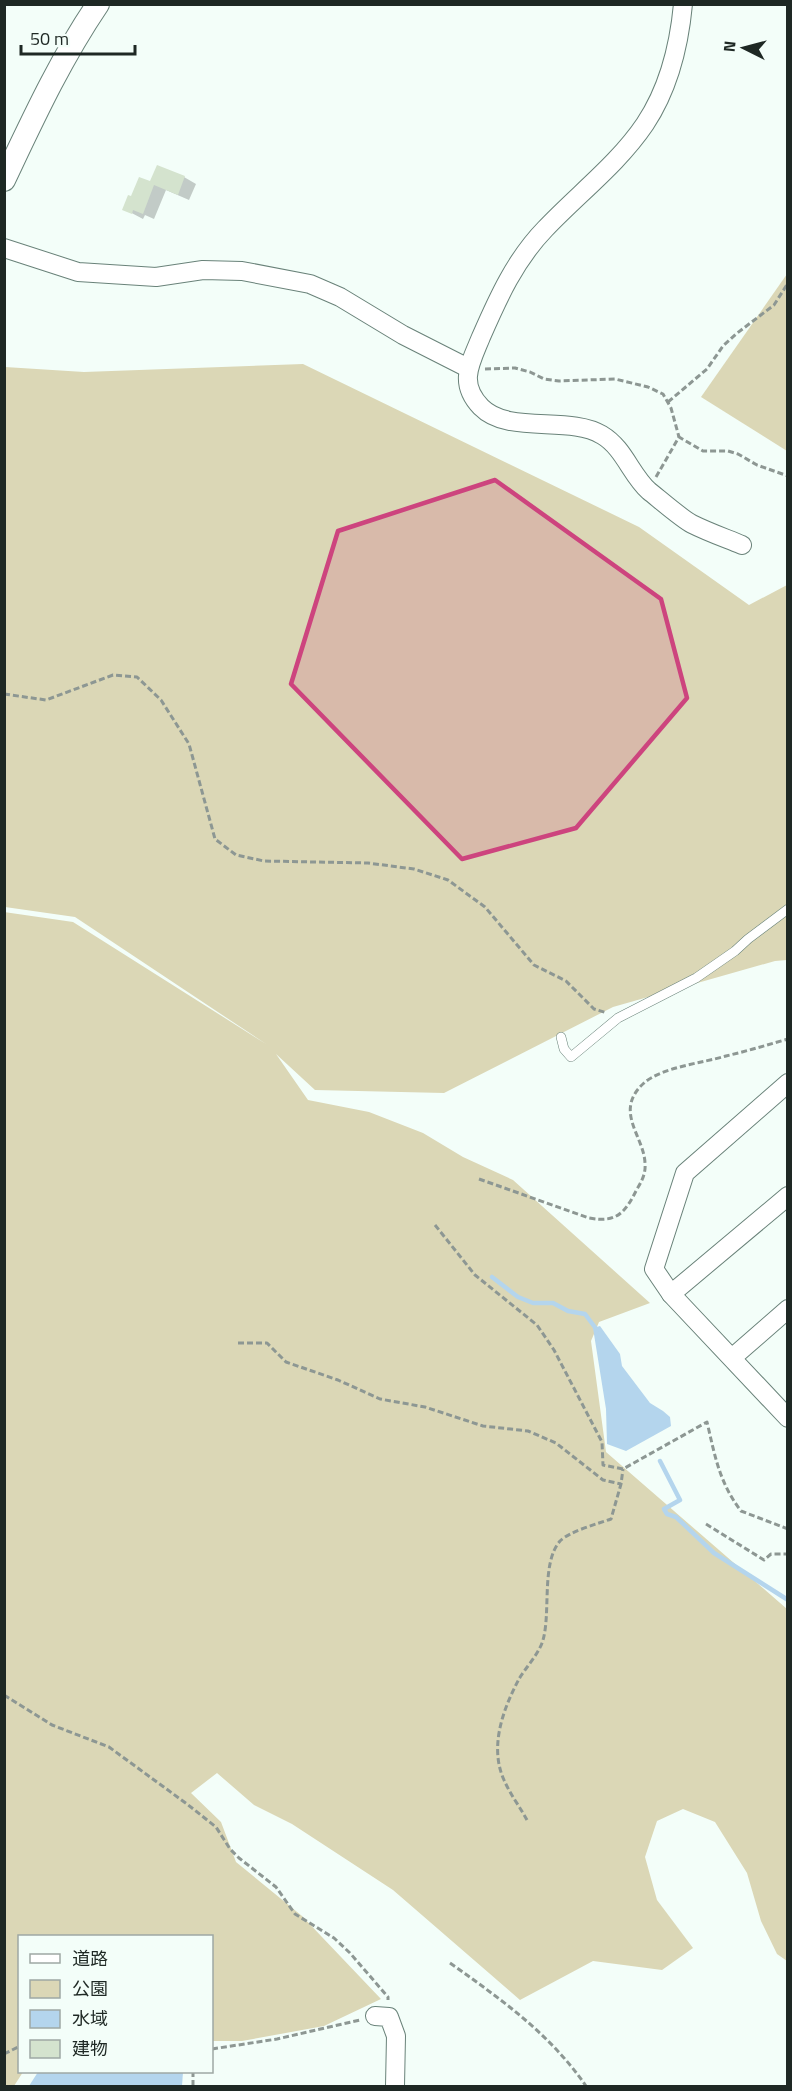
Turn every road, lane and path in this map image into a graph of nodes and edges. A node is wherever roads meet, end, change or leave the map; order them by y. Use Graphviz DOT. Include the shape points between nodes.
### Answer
graph roads {
  1 [pos="98,4"];
  2 [pos="683,4"];
  3 [pos="4,180"];
  4 [pos="4,248"];
  5 [pos="788,283"];
  6 [pos="468,368"];
  7 [pos="668,402"];
  8 [pos="679,437"];
  9 [pos="788,476"];
  10 [pos="648,490"];
  11 [pos="742,544"];
  12 [pos="4,694"];
  13 [pos="788,909"];
  14 [pos="618,1018"];
  15 [pos="561,1037"];
  16 [pos="788,1039"];
  17 [pos="788,1083"];
  18 [pos="479,1179"];
  19 [pos="788,1196"];
  20 [pos="435,1225"];
  21 [pos="672,1294"];
  22 [pos="788,1309"];
  23 [pos="238,1343"];
  24 [pos="733,1357"];
  25 [pos="787,1416"];
  26 [pos="623,1469"];
  27 [pos="621,1484"];
  28 [pos="706,1524"];
  29 [pos="788,1528"];
  30 [pos="788,1554"];
  31 [pos="4,1695"];
  32 [pos="527,1820"];
  33 [pos="450,1963"];
  34 [pos="382,2016"];
  35 [pos="18,2047"];
  36 [pos="213,2049"];
  37 [pos="4,2054"];
  38 [pos="395,2086"];
  39 [pos="586,2086"];
  1 -- 3 [label="street" via="54,75"];
  2 -- 6 [label="street" via="680,39 669,78 645,123 617,159 517,262"];
  4 -- 6 [label="street" via="78,272 156,277 203,270 242,271 310,284"];
  5 -- 7 [label="path" via="774,305 736,334 707,369"];
  6 -- 7 [label="path" via="515,368 560,381 615,380 648,387 663,394"];
  6 -- 10 [label="street" via="469,392 483,409 501,418 573,426 602,435 617,448"];
  7 -- 8 [label="path"];
  8 -- 9 [label="path" via="703,451 728,451"];
  8 -- 10 [label="path"];
  10 -- 11 [label="street" via="690,523"];
  12 -- 14 [label="path" via="46,700 113,675 137,678 161,700 189,744 215,839 236,855 264,861 368,863 414,869 448,880 484,907 534,964 566,981 594,1009"];
  13 -- 14 [label="lane" via="696,978"];
  14 -- 15 [label="lane" via="571,1057"];
  16 -- 18 [label="path" via="664,1073 643,1084 631,1104 631,1115 645,1172 628,1207 615,1218 589,1218"];
  17 -- 21 [label="street" via="686,1173 654,1269"];
  19 -- 21 [label="street"];
  20 -- 26 [label="path" via="476,1275 537,1325 602,1442 603,1465"];
  21 -- 24 [label="street"];
  22 -- 24 [label="street"];
  23 -- 27 [label="path" via="267,1343 286,1362 380,1399 425,1407 483,1426 528,1431 556,1443 603,1480"];
  24 -- 25 [label="street"];
  26 -- 27 [label="path"];
  26 -- 29 [label="path" via="707,1422 720,1474 741,1511"];
  27 -- 32 [label="path" via="611,1520 586,1527 561,1541 550,1558 542,1642 500,1720 499,1764"];
  28 -- 30 [label="path" via="764,1560 771,1554"];
  31 -- 34 [label="path" via="52,1725 110,1747 216,1827 230,1849 276,1887 295,1914 350,1953 388,1997"];
  33 -- 39 [label="path" via="508,2004 550,2042"];
  34 -- 36 [label="path"];
  34 -- 38 [label="street" via="396,2036"];
  35 -- 37 [label="path"];
}
